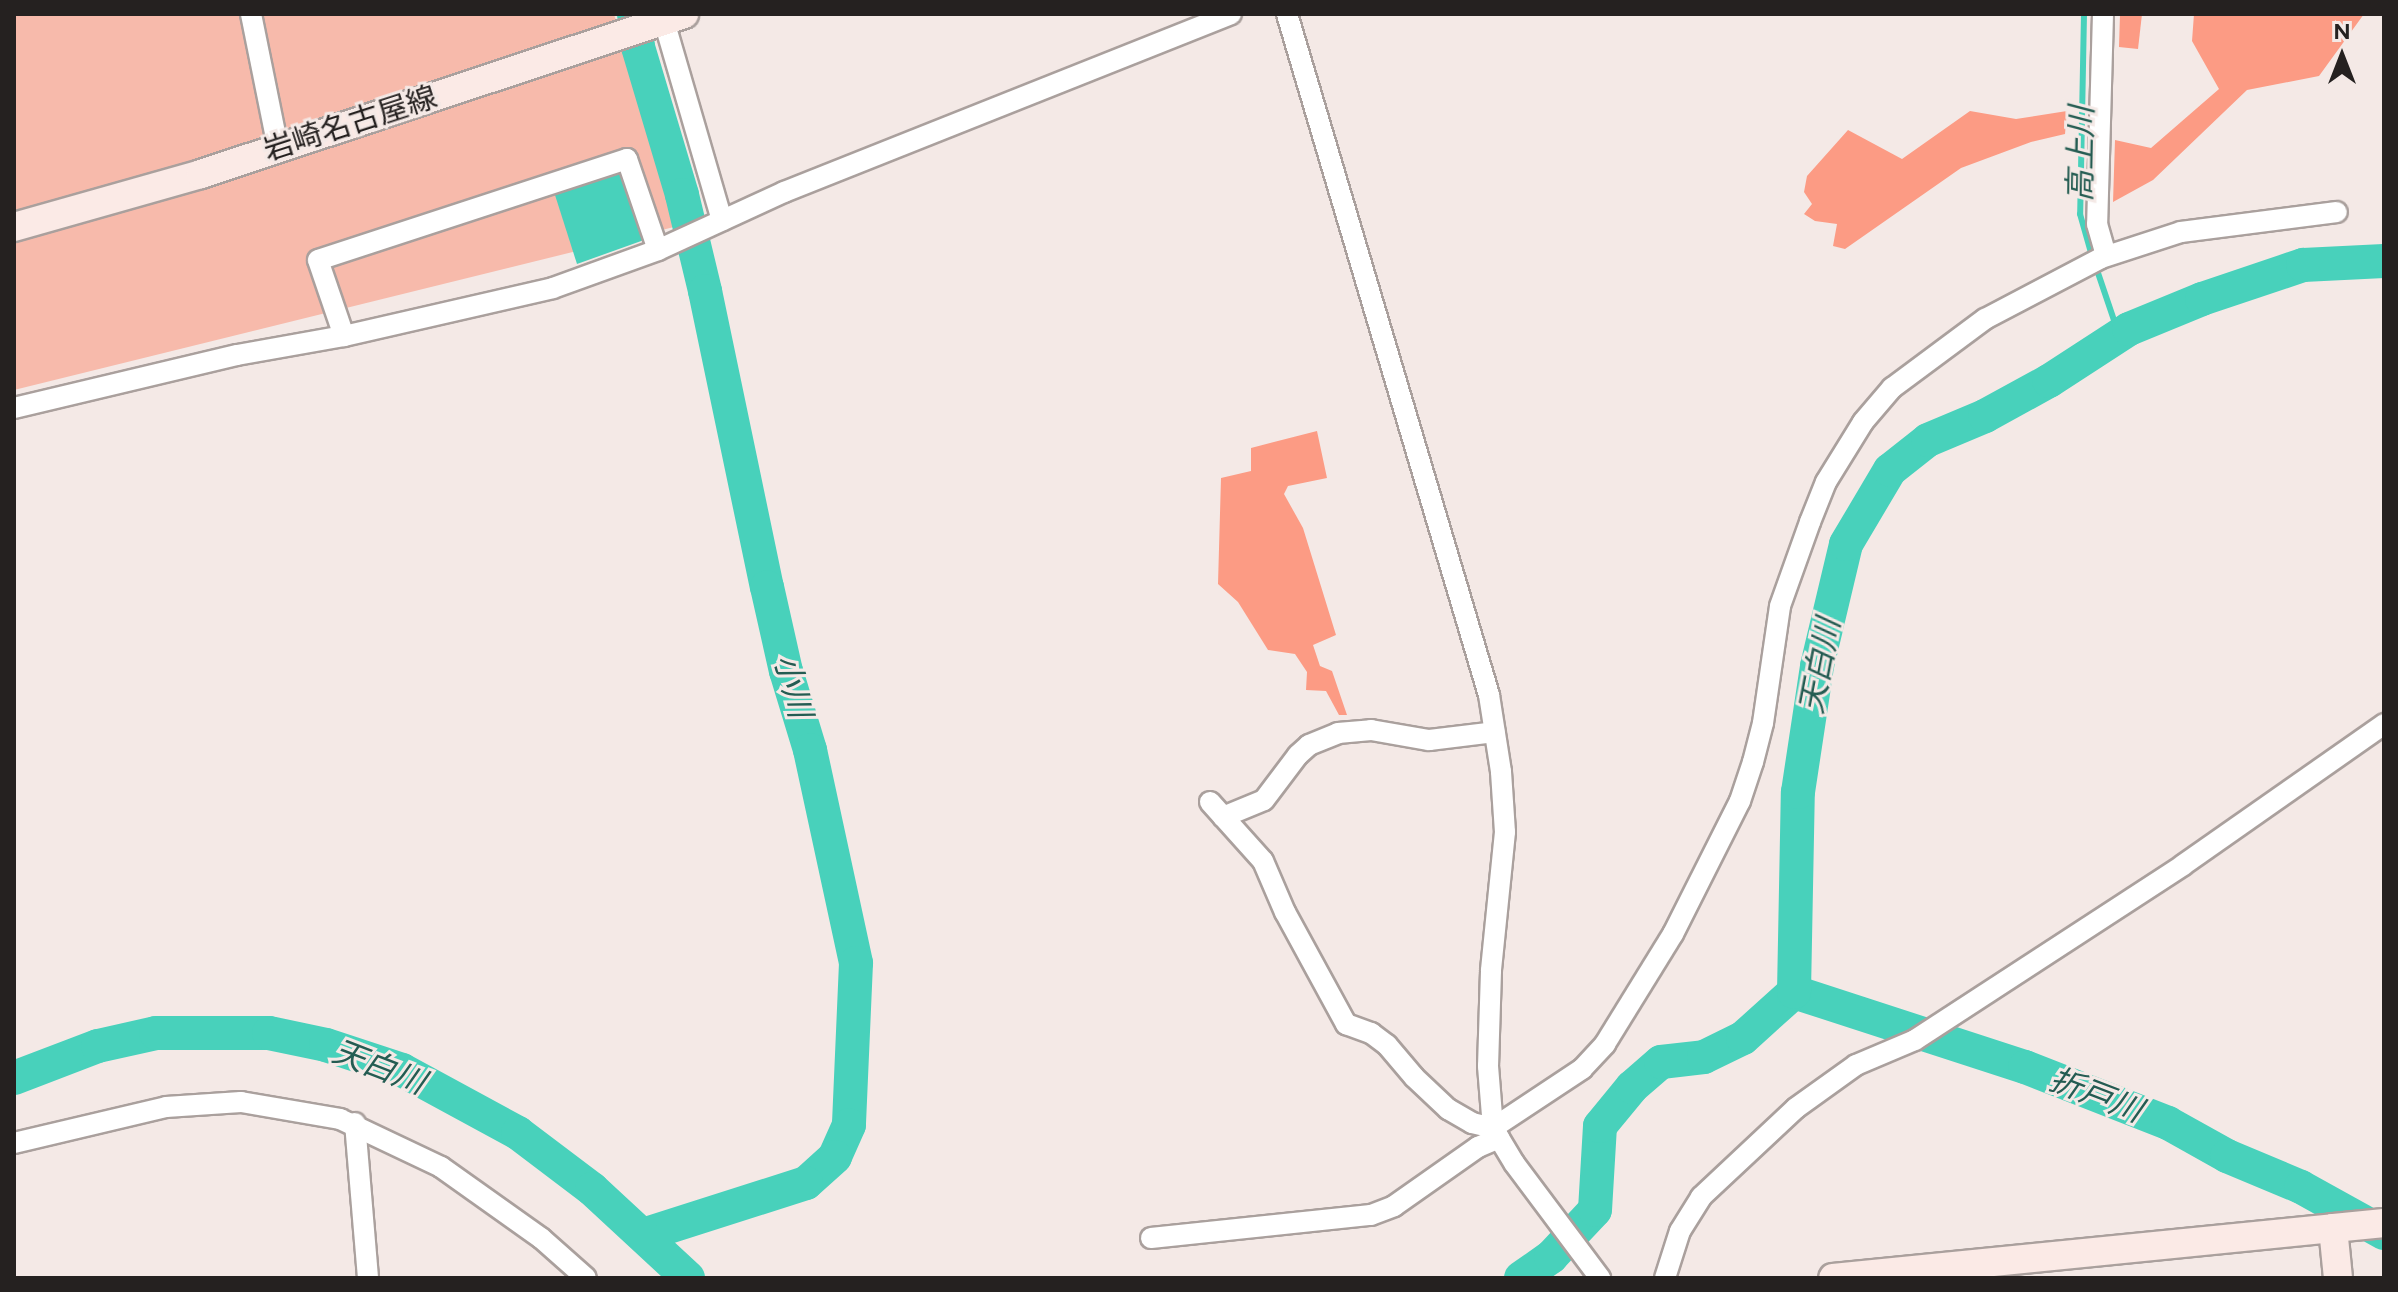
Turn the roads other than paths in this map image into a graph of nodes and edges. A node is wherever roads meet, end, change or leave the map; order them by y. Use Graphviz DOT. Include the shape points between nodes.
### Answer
graph roads {
  1 [pos="251,14"];
  2 [pos="1231,14"];
  3 [pos="1287,14"];
  4 [pos="2103,14"];
  5 [pos="664,19"];
  6 [pos="278,148"];
  7 [pos="2337,212"];
  8 [pos="715,224"];
  9 [pos="14,227"];
  10 [pos="667,246"];
  11 [pos="2096,261"];
  12 [pos="344,336"];
  13 [pos="14,408"];
  14 [pos="2384,724"];
  15 [pos="1495,732"];
  16 [pos="355,1123"];
  17 [pos="1496,1133"];
  18 [pos="14,1143"];
  19 [pos="2384,1223"];
  20 [pos="2333,1228"];
  21 [pos="1151,1238"];
  22 [pos="1596,1274"];
  23 [pos="368,1278"];
  24 [pos="586,1278"];
  25 [pos="1665,1278"];
  26 [pos="1833,1278"];
  27 [pos="2338,1278"];
  1 -- 6 [label="street"];
  2 -- 8 [label="street"];
  3 -- 15 [label="street" via="1429,484"];
  4 -- 11 [label="street"];
  5 -- 6 [label="main road, 岩崎名古屋線"];
  5 -- 8 [label="street"];
  6 -- 9 [label="main road, 岩崎名古屋線"];
  7 -- 11 [label="street" via="2181,232"];
  8 -- 10 [label="street"];
  10 -- 12 [label="street" via="553,288"];
  10 -- 12 [label="street" via="627,159 318,260"];
  11 -- 17 [label="street" via="1985,319 1924,361 1863,422 1826,482 1791,571 1780,606 1763,723 1740,801 1673,934 1605,1044 1582,1069"];
  12 -- 13 [label="street" via="237,355"];
  14 -- 25 [label="street" via="2183,865 1915,1040 1856,1065 1796,1108 1701,1197 1680,1231"];
  15 -- 17 [label="street" via="1505,832 1488,1066"];
  15 -- 17 [label="street" via="1429,740 1371,730 1338,733 1309,745 1264,800 1216,809 1263,861 1346,1024 1387,1045 1448,1109"];
  16 -- 18 [label="street" via="241,1102 166,1107"];
  16 -- 23 [label="street"];
  16 -- 24 [label="street" via="441,1167 541,1238"];
  17 -- 21 [label="street" via="1394,1206 1371,1215"];
  17 -- 22 [label="street"];
  19 -- 20 [label="main road"];
  20 -- 26 [label="main road"];
  20 -- 27 [label="main road"];
}
